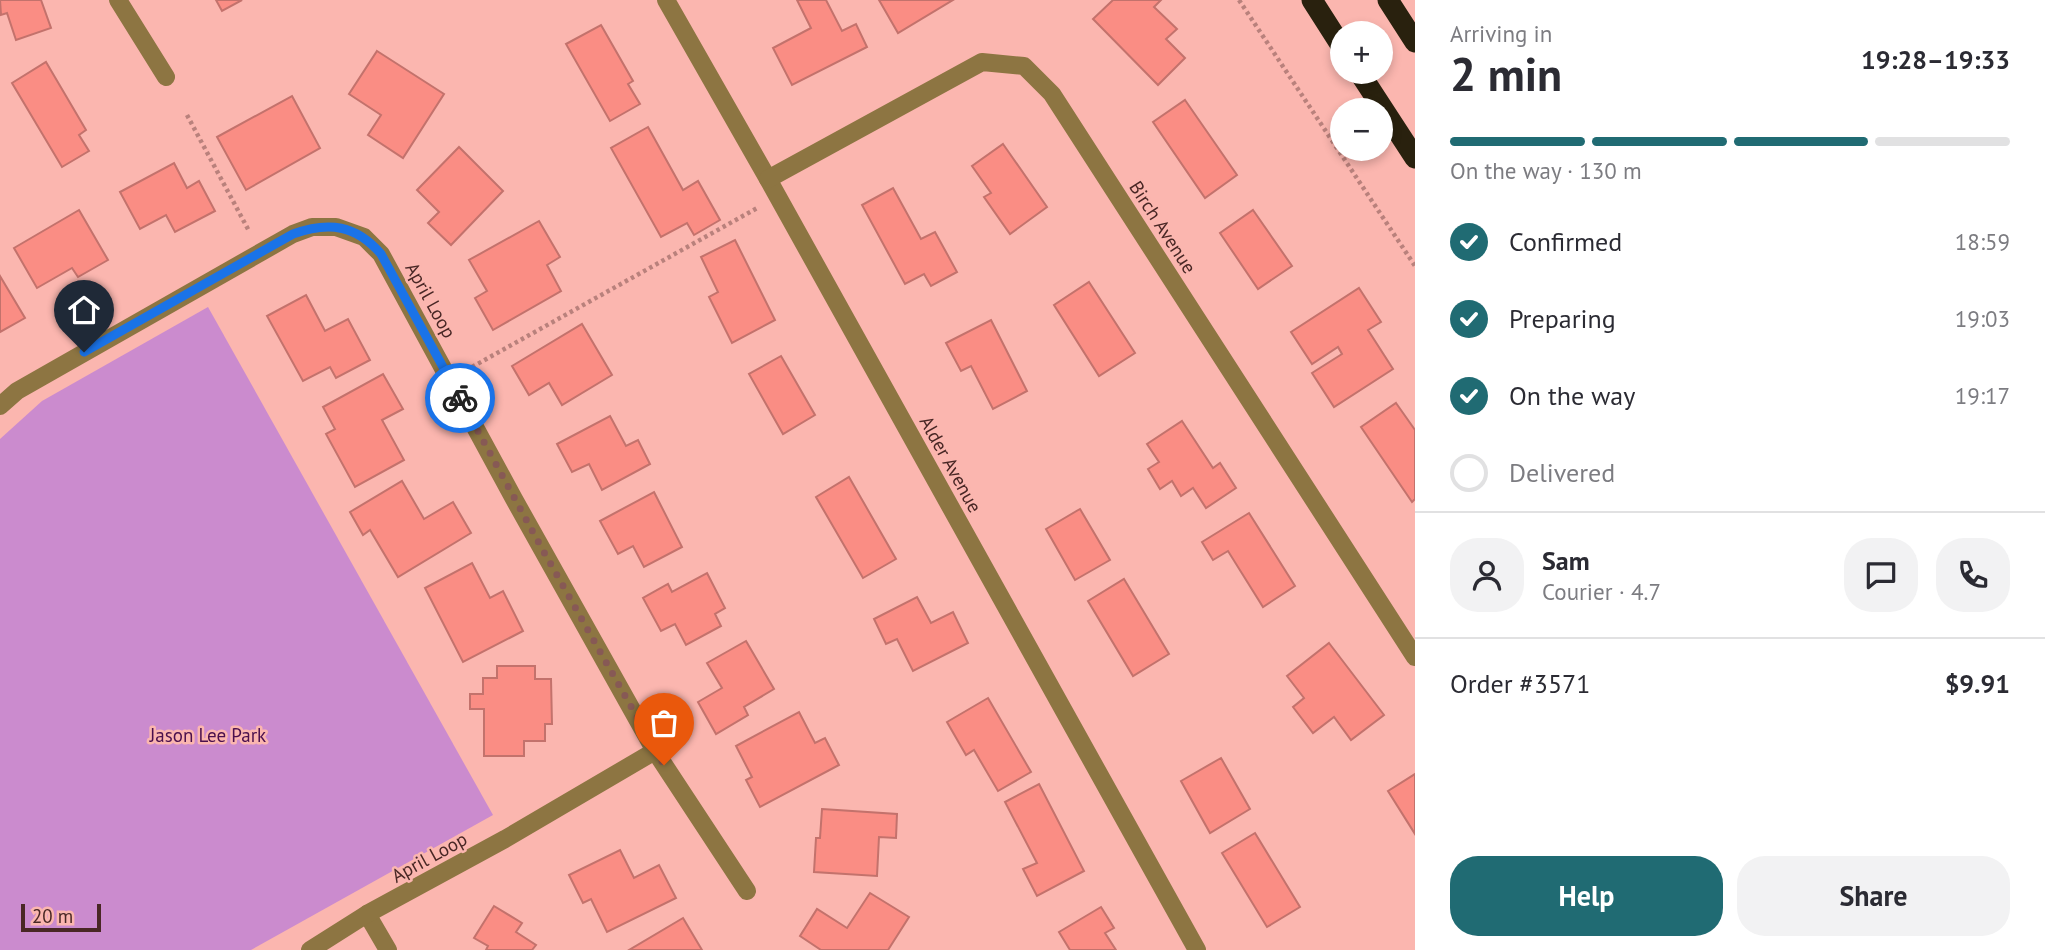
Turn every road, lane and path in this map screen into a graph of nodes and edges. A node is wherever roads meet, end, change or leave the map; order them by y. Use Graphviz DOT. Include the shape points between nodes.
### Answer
graph roads {
  1 [pos="118,0"];
  2 [pos="666,0"];
  3 [pos="1239,0"];
  4 [pos="1312,0"];
  5 [pos="1388,0"];
  6 [pos="1330,28"];
  7 [pos="1415,42"];
  8 [pos="166,76"];
  9 [pos="1367,84"];
  10 [pos="187,115"];
  11 [pos="1415,158"];
  12 [pos="768,179"];
  13 [pos="760,207"];
  14 [pos="249,231"];
  15 [pos="1415,266"];
  16 [pos="472,367"];
  17 [pos="0,406"];
  18 [pos="1415,657"];
  19 [pos="655,751"];
  20 [pos="747,891"];
  21 [pos="368,914"];
  22 [pos="310,950"];
  23 [pos="388,950"];
  24 [pos="1197,950"];
  1 -- 8 [label="street"];
  2 -- 12 [label="street, Alder Avenue"];
  3 -- 15 [label="path"];
  4 -- 6 [label="highway"];
  5 -- 7 [label="highway"];
  9 -- 11 [label="highway"];
  10 -- 14 [label="path"];
  12 -- 18 [label="street, Birch Avenue" via="982,62 1024,66 1052,94"];
  12 -- 24 [label="street, Alder Avenue"];
  13 -- 16 [label="path"];
  17 -- 19 [label="street, April Loop" via="17,391 293,234 312,227 357,233 381,254 404,293"];
  19 -- 20 [label="street, April Loop"];
  19 -- 21 [label="street, April Loop"];
  21 -- 22 [label="street, April Loop"];
  21 -- 23 [label="street"];
}
